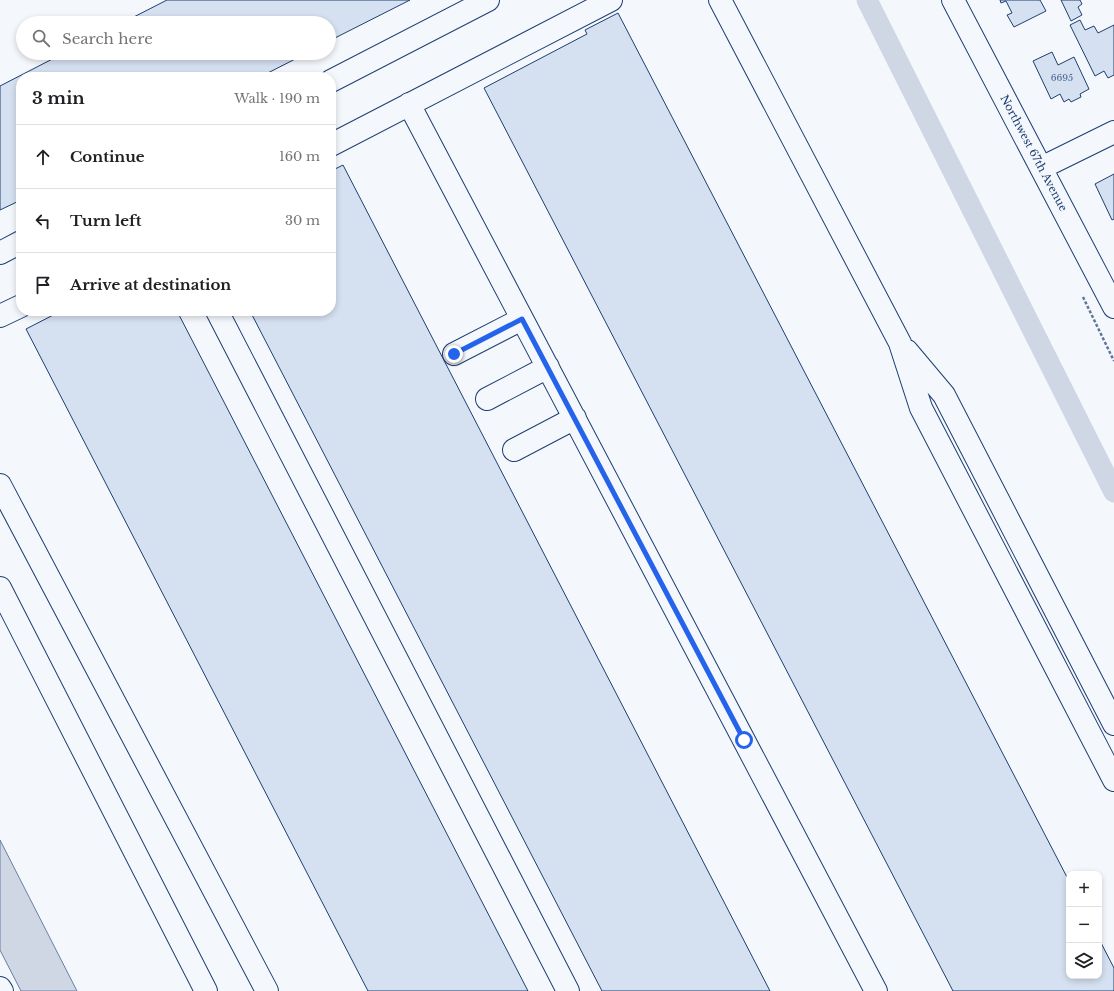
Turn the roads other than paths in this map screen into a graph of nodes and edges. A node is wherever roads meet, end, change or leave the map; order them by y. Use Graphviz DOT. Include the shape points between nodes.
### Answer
graph roads {
  1 [pos="488,0"];
  2 [pos="611,0"];
  3 [pos="720,0"];
  4 [pos="953,0"];
  5 [pos="336,78"];
  6 [pos="409,104"];
  7 [pos="1114,132"];
  8 [pos="336,142"];
  9 [pos="1041,168"];
  10 [pos="16,244"];
  11 [pos="0,252"];
  12 [pos="1114,307"];
  13 [pos="16,308"];
  14 [pos="0,316"];
  15 [pos="220,316"];
  16 [pos="522,319"];
  17 [pos="900,343"];
  18 [pos="454,354"];
  19 [pos="548,368"];
  20 [pos="486,399"];
  21 [pos="575,418"];
  22 [pos="514,450"];
  23 [pos="0,485"];
  24 [pos="0,588"];
  25 [pos="1114,724"];
  26 [pos="1114,780"];
  27 [pos="0,988"];
  28 [pos="2,991"];
  29 [pos="206,991"];
  30 [pos="267,991"];
  31 [pos="568,991"];
  32 [pos="876,991"];
  1 -- 5 [label="street"];
  2 -- 6 [label="street"];
  3 -- 17 [label="street"];
  4 -- 9 [label="street, Northwest 67th Avenue"];
  6 -- 8 [label="street"];
  6 -- 16 [label="street"];
  7 -- 9 [label="street"];
  9 -- 12 [label="street, Northwest 67th Avenue"];
  10 -- 11 [label="street"];
  13 -- 14 [label="street"];
  15 -- 31 [label="street"];
  16 -- 18 [label="street"];
  16 -- 19 [label="street"];
  17 -- 25 [label="street" via="944,395"];
  17 -- 26 [label="street" via="921,408"];
  19 -- 20 [label="street"];
  19 -- 21 [label="street"];
  21 -- 22 [label="street"];
  21 -- 32 [label="street"];
  23 -- 30 [label="street"];
  24 -- 29 [label="street"];
  27 -- 28 [label="street"];
}
